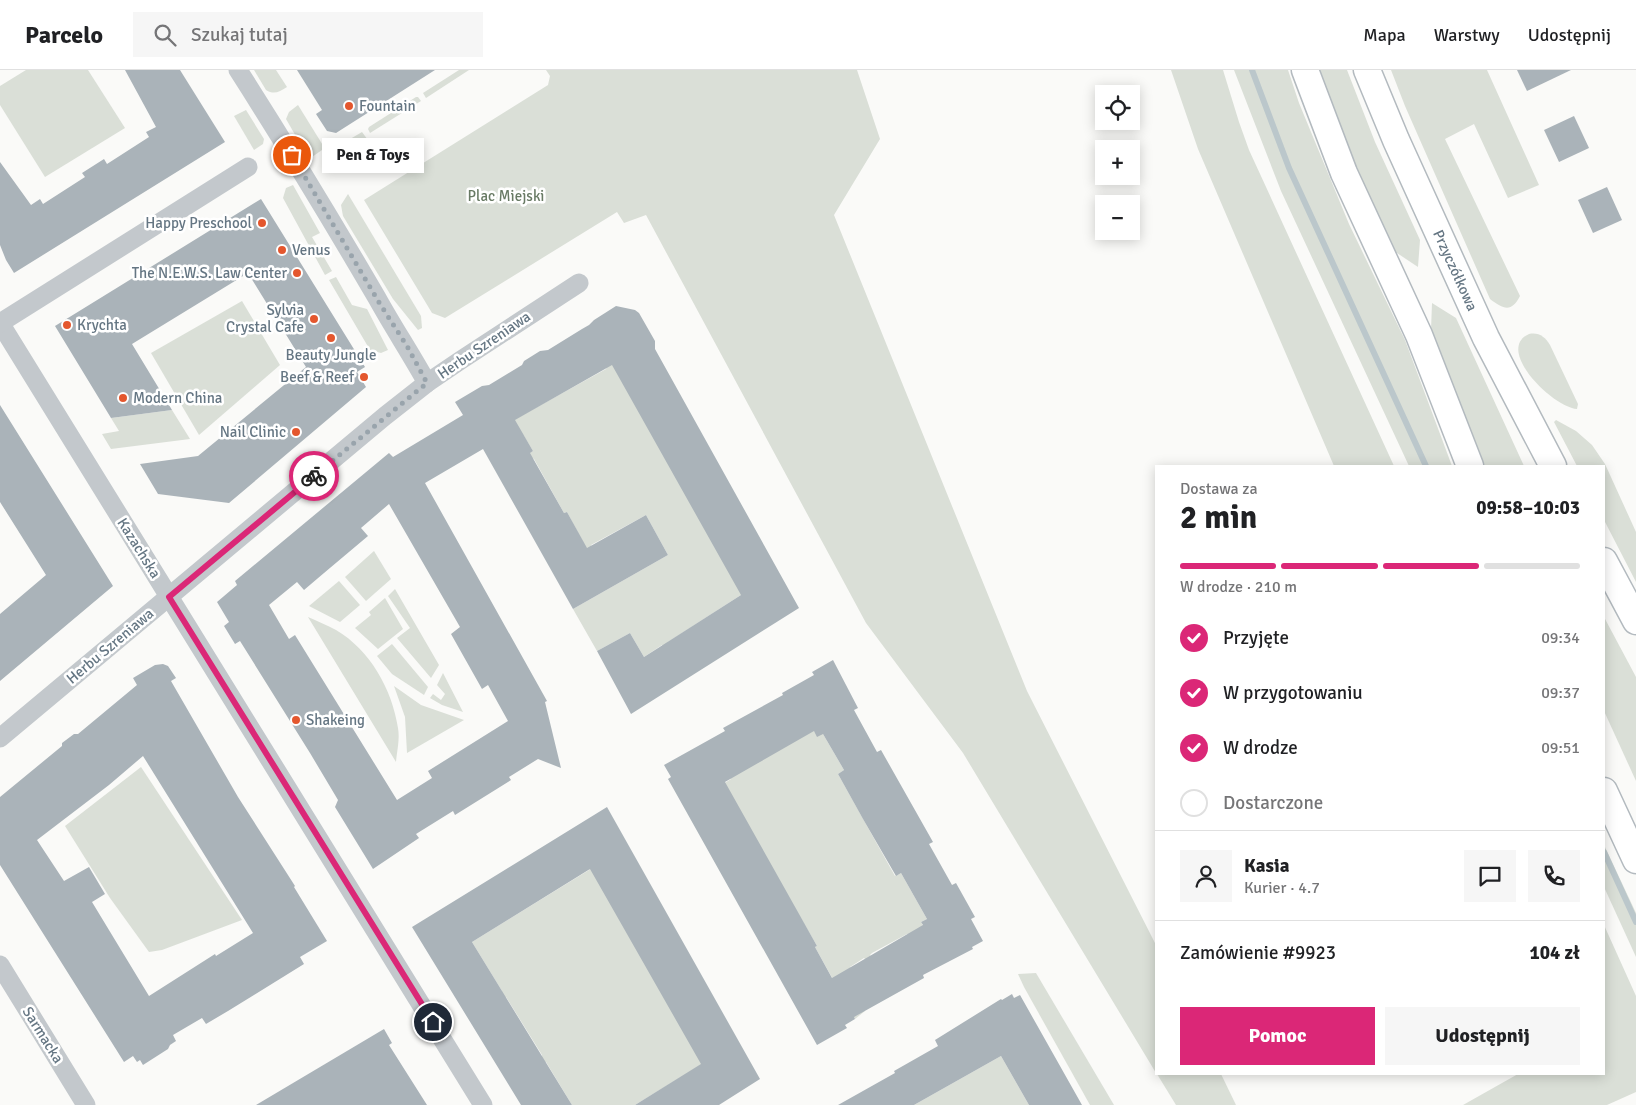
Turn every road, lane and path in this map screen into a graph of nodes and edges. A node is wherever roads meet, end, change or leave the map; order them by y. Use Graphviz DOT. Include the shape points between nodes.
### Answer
graph roads {
  1 [pos="238,70"];
  2 [pos="1305,70"];
  3 [pos="1367,70"];
  4 [pos="248,167"];
  5 [pos="579,283"];
  6 [pos="0,323"];
  7 [pos="427,383"];
  8 [pos="1470,465"];
  9 [pos="1552,465"];
  10 [pos="1605,563"];
  11 [pos="169,597"];
  12 [pos="1636,621"];
  13 [pos="0,738"];
  14 [pos="1605,793"];
  15 [pos="1630,839"];
  16 [pos="1636,860"];
  17 [pos="0,965"];
  18 [pos="86,1105"];
  19 [pos="484,1105"];
  1 -- 7 [label="street" via="320,200"];
  2 -- 8 [label="main road" via="1344,173 1419,335"];
  3 -- 9 [label="main road, Przyczółkowa" via="1486,338"];
  4 -- 6 [label="street"];
  5 -- 7 [label="street, Herbu Szreniawa"];
  6 -- 11 [label="street, Kazachska"];
  7 -- 11 [label="street, Herbu Szreniawa"];
  10 -- 12 [label="main road"];
  11 -- 13 [label="street, Herbu Szreniawa"];
  11 -- 19 [label="street, Kazachska"];
  14 -- 15 [label="main road"];
  15 -- 16 [label="main road"];
  17 -- 18 [label="street, Sarmacka"];
}
